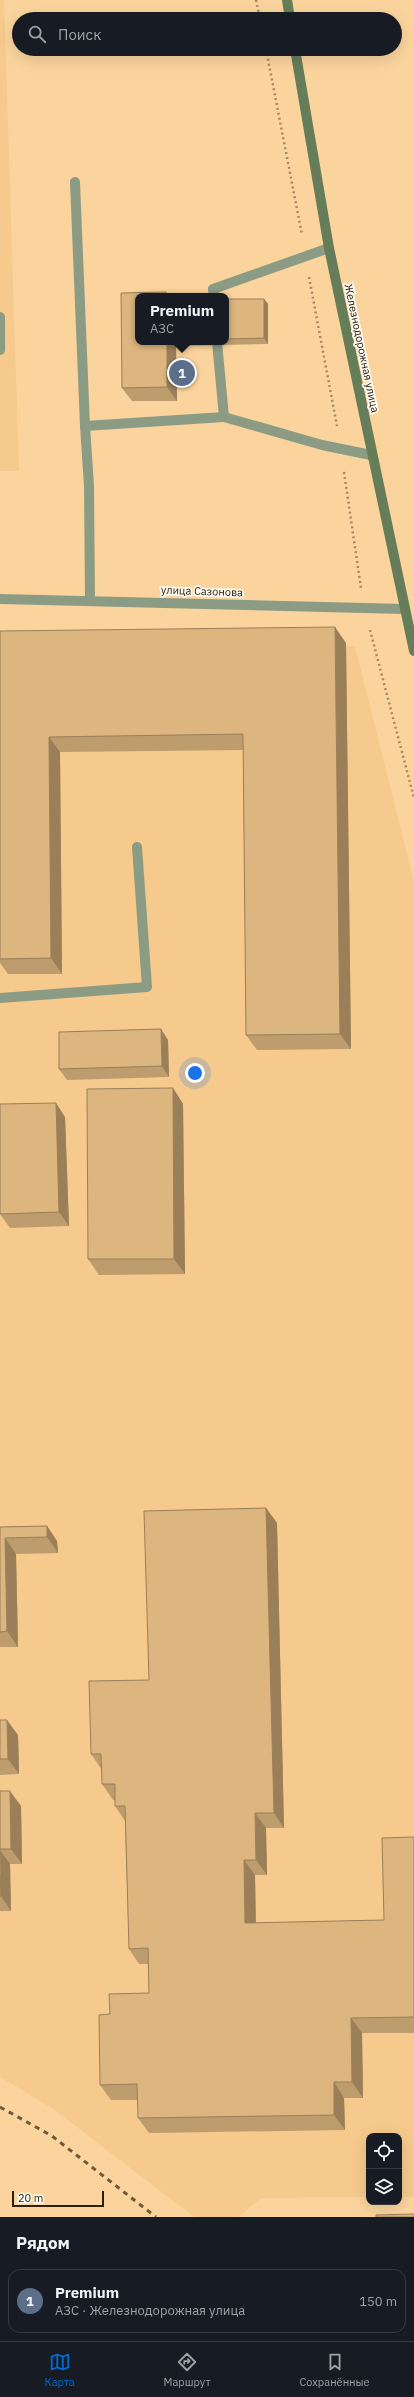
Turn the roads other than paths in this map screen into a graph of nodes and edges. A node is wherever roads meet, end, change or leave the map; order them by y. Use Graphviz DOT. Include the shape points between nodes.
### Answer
graph roads {
  1 [pos="286,0"];
  2 [pos="289,12"];
  3 [pos="296,56"];
  4 [pos="74,182"];
  5 [pos="329,248"];
  6 [pos="214,293"];
  7 [pos="0,317"];
  8 [pos="217,345"];
  9 [pos="0,350"];
  10 [pos="224,417"];
  11 [pos="85,426"];
  12 [pos="371,455"];
  13 [pos="0,599"];
  14 [pos="90,600"];
  15 [pos="404,610"];
  16 [pos="414,651"];
  17 [pos="136,847"];
  18 [pos="0,998"];
  1 -- 2 [label="main road"];
  3 -- 5 [label="main road, Железнодорожная улица"];
  4 -- 11 [label="street"];
  5 -- 6 [label="street" via="213,289"];
  5 -- 12 [label="main road, Железнодорожная улица"];
  7 -- 9 [label="street"];
  8 -- 10 [label="street"];
  10 -- 11 [label="street"];
  10 -- 12 [label="street" via="322,445"];
  11 -- 14 [label="street" via="89,486"];
  12 -- 15 [label="main road, Железнодорожная улица"];
  13 -- 14 [label="street, улица Сазонова"];
  14 -- 15 [label="street, улица Сазонова"];
  15 -- 16 [label="main road, Железнодорожная улица"];
  17 -- 18 [label="street" via="147,986"];
}
